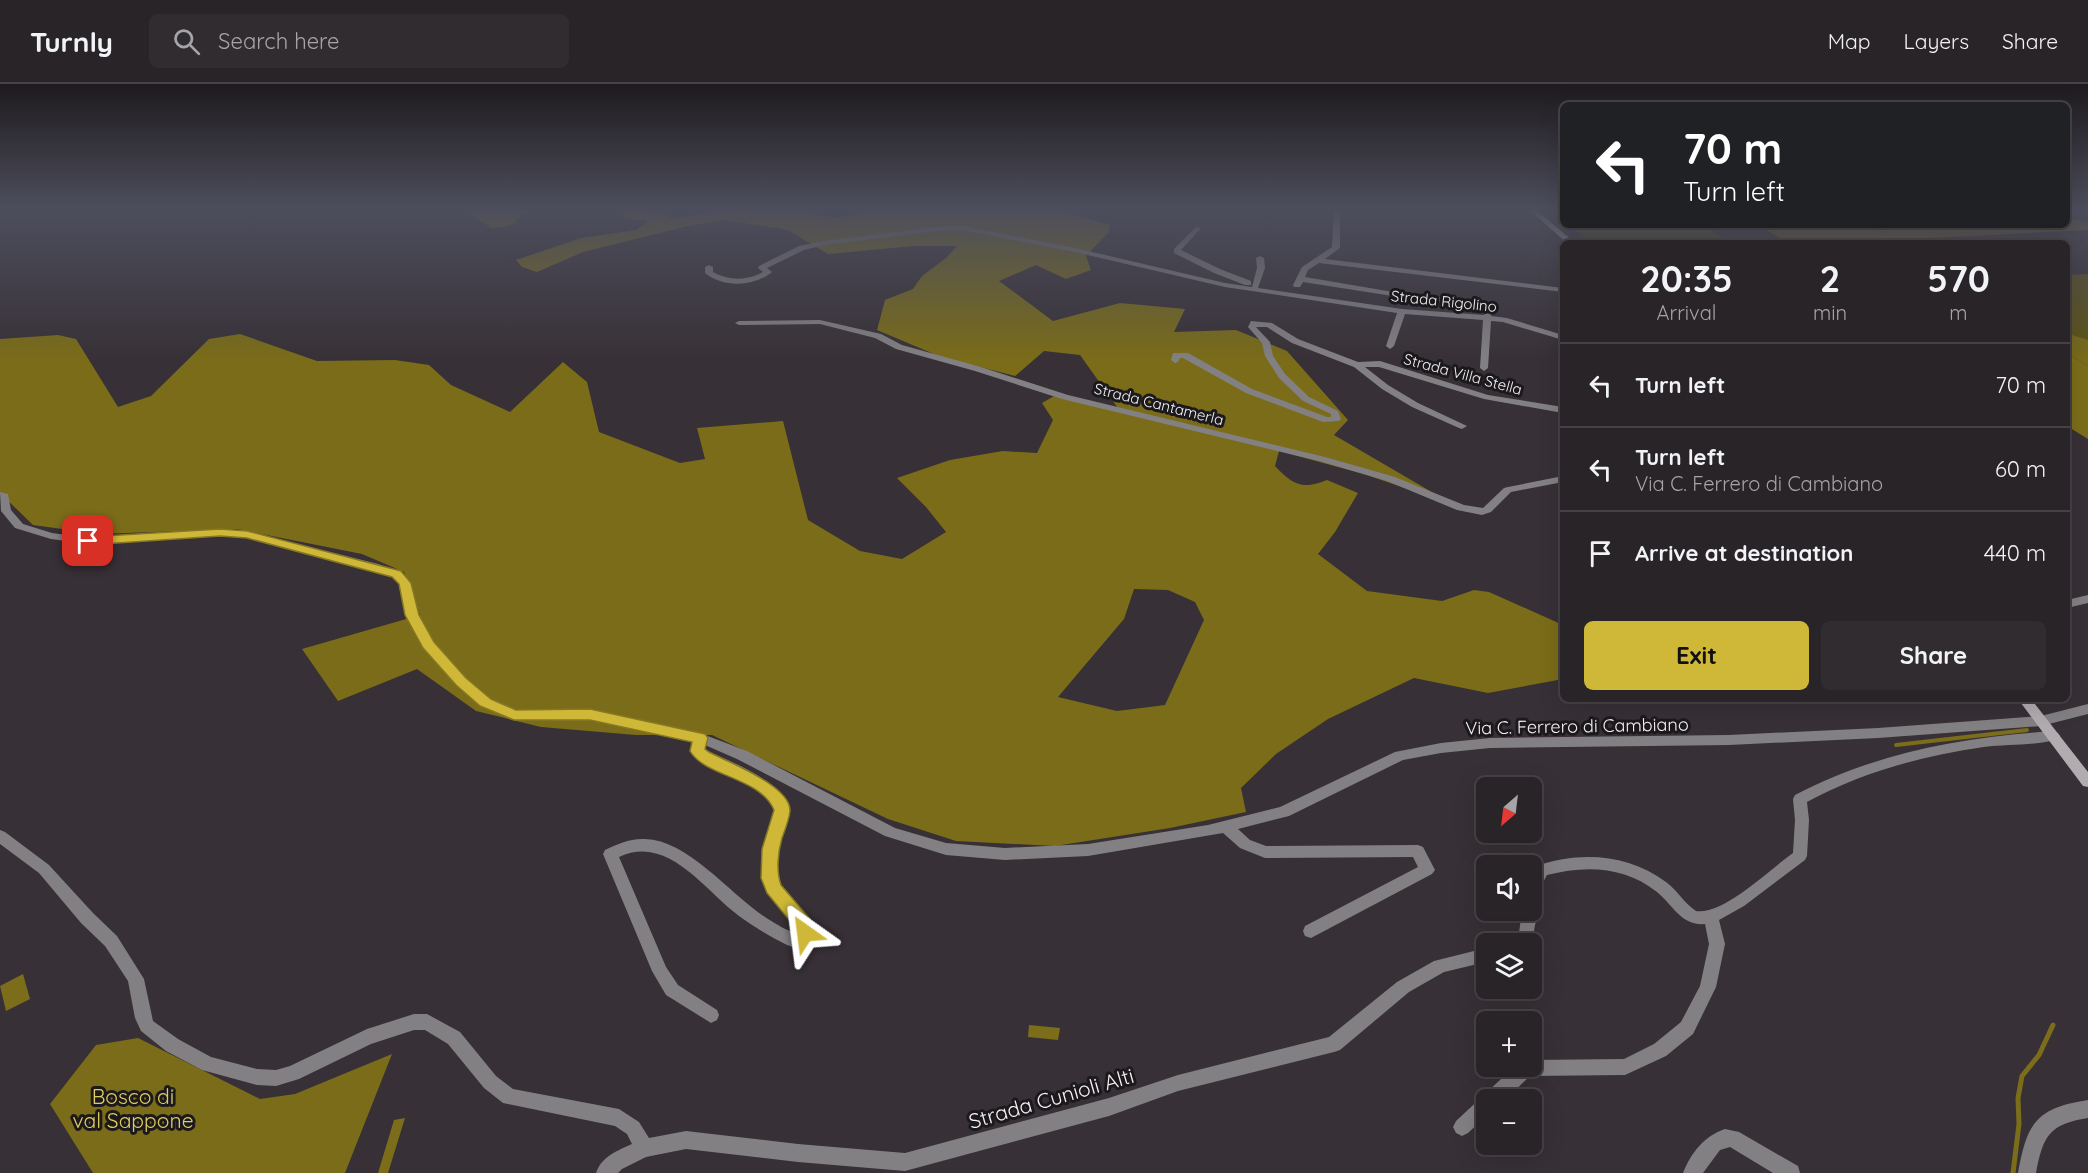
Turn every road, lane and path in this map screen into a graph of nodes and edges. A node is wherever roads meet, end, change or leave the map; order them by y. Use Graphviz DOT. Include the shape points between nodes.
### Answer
graph roads {
  1 [pos="1260,258"];
  2 [pos="780,259"];
  3 [pos="1114,259"];
  4 [pos="1194,259"];
  5 [pos="1317,260"];
  6 [pos="709,267"];
  7 [pos="1301,279"];
  8 [pos="1255,286"];
  9 [pos="1560,290"];
  10 [pos="1273,291"];
  11 [pos="1289,293"];
  12 [pos="1402,311"];
  13 [pos="1487,318"];
  14 [pos="739,323"];
  15 [pos="1560,337"];
  16 [pos="1390,346"];
  17 [pos="1174,360"];
  18 [pos="1357,365"];
  19 [pos="1484,368"];
  20 [pos="1560,409"];
  21 [pos="1462,426"];
  22 [pos="1560,480"];
  23 [pos="0,495"];
  24 [pos="2088,598"];
  25 [pos="2070,603"];
  26 [pos="2026,702"];
  27 [pos="2088,709"];
  28 [pos="2041,721"];
  29 [pos="2053,736"];
  30 [pos="700,738"];
  31 [pos="2088,782"];
  32 [pos="1226,826"];
  33 [pos="0,836"];
  34 [pos="1542,870"];
  35 [pos="1711,917"];
  36 [pos="1311,931"];
  37 [pos="1476,958"];
  38 [pos="711,1016"];
  39 [pos="1504,1089"];
  40 [pos="2088,1109"];
  41 [pos="1476,1114"];
  42 [pos="1462,1127"];
  43 [pos="645,1148"];
  44 [pos="605,1173"];
  45 [pos="1692,1173"];
  46 [pos="1791,1173"];
  47 [pos="2026,1173"];
  1 -- 8 [label="street"];
  2 -- 6 [label="street, Strada Rigolino" via="762,268 768,272 759,279 746,281 717,279 709,273"];
  3 -- 10 [label="street, Strada Rigolino" via="1225,285"];
  4 -- 8 [label="street"];
  5 -- 7 [label="street" via="1305,269"];
  5 -- 9 [label="street"];
  7 -- 11 [label="street"];
  7 -- 13 [label="street" via="1490,305"];
  8 -- 10 [label="street"];
  10 -- 11 [label="street, Strada Rigolino"];
  11 -- 12 [label="street, Strada Rigolino"];
  12 -- 13 [label="street, Strada Rigolino"];
  12 -- 16 [label="street"];
  13 -- 15 [label="street, Strada Rigolino"];
  13 -- 19 [label="street"];
  14 -- 22 [label="street, Strada Cantamerla" via="820,322 878,336 908,350 1065,397 1322,459 1411,486 1471,511 1487,510 1508,489"];
  17 -- 18 [label="street" via="1176,355 1185,355 1249,391 1326,420 1336,419 1335,413 1306,399 1282,376 1269,356 1266,342 1252,327 1254,323 1269,325"];
  18 -- 20 [label="street, Strada Villa Stella" via="1380,364 1487,397"];
  18 -- 21 [label="street" via="1415,405"];
  23 -- 30 [label="street, Via C. Ferrero di Cambiano" via="4,496 6,511 19,526 51,536 88,541 247,534 397,574 405,583 412,615 428,645 461,682 486,702 514,715 590,715"];
  24 -- 25 [label="street"];
  26 -- 28 [label="main road"];
  27 -- 28 [label="street, Via C. Ferrero di Cambiano"];
  28 -- 29 [label="main road"];
  28 -- 32 [label="street, Via C. Ferrero di Cambiano" via="1729,740 1490,743 1442,748 1400,756 1284,812"];
  29 -- 31 [label="main road"];
  29 -- 35 [label="street" via="1934,749 1826,784 1800,799 1800,855"];
  30 -- 32 [label="street, Via C. Ferrero di Cambiano" via="742,755 890,832 945,849 1005,854 1088,850"];
  30 -- 38 [label="street" via="697,751 763,786 779,803 782,810 771,849 770,878 773,888 804,924 805,933 793,940 776,931 744,911 694,868 651,845 634,844 609,854 660,971 672,990"];
  32 -- 36 [label="street" via="1245,844 1264,852 1418,851 1427,870"];
  33 -- 43 [label="street" via="44,869 111,940 136,979 147,1026 208,1064 276,1078 367,1037 414,1022 427,1022 454,1038 482,1074 509,1097 619,1118 633,1128"];
  34 -- 35 [label="street" via="1571,862 1602,862 1632,870 1662,887 1691,915"];
  35 -- 39 [label="street" via="1716,944 1707,987 1687,1028 1660,1050 1625,1067 1526,1068"];
  37 -- 43 [label="street, Strada Cunioli Alti" via="1440,966 1403,987 1334,1044 1178,1083 1109,1107 905,1162 686,1140"];
  40 -- 47 [label="street" via="2047,1119 2031,1146"];
  41 -- 42 [label="street"];
  43 -- 44 [label="street, Strada Cunioli Alti" via="615,1162"];
  45 -- 46 [label="street" via="1716,1140 1724,1137"];
}
